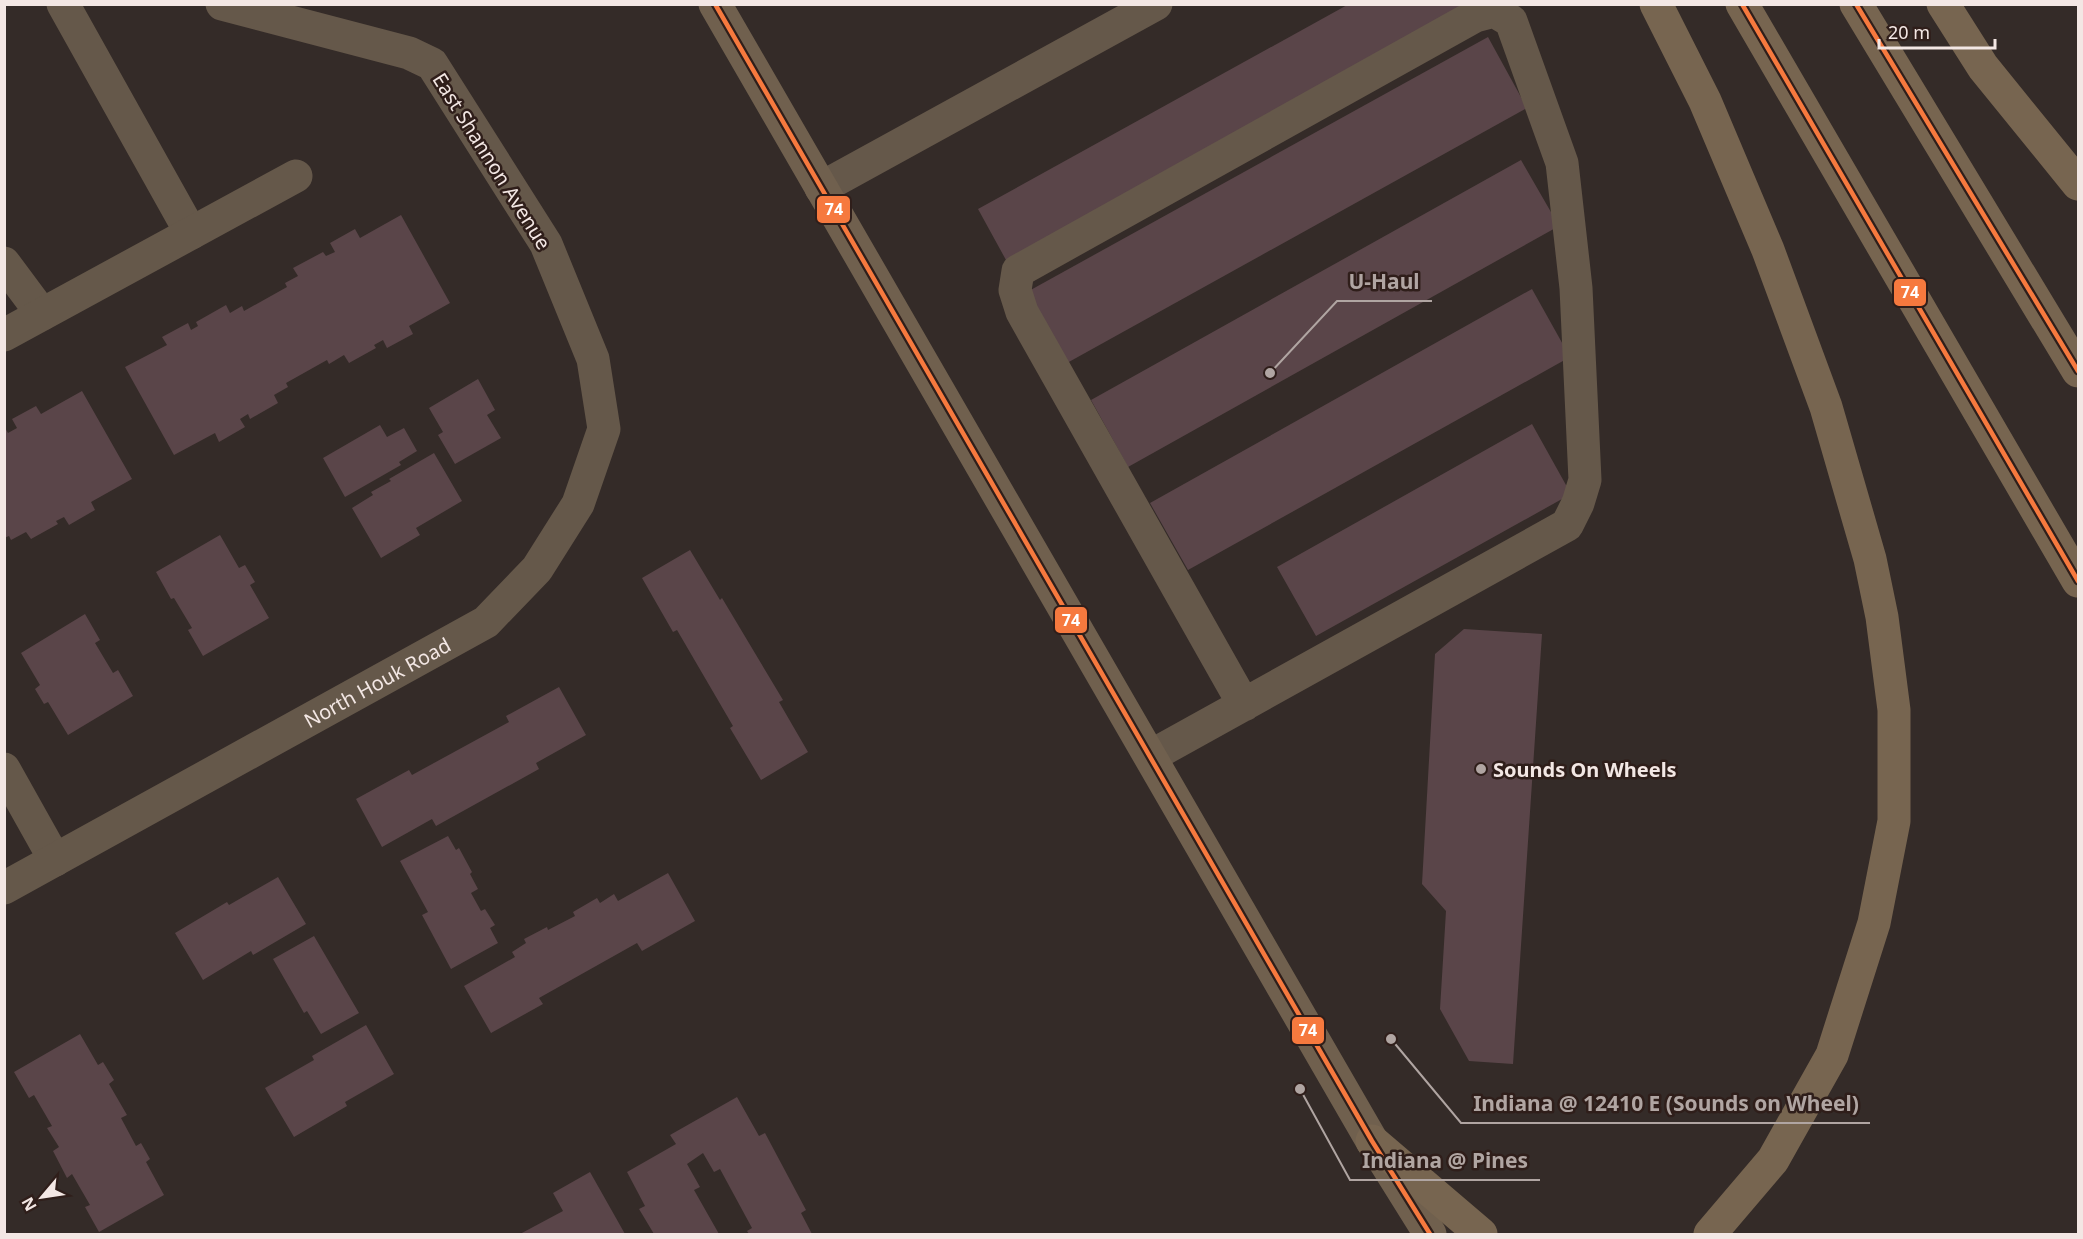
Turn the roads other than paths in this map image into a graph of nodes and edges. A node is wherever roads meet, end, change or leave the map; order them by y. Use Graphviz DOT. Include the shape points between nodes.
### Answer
graph roads {
  1 [pos="715,4"];
  2 [pos="1156,4"];
  3 [pos="1656,4"];
  4 [pos="1742,4"];
  5 [pos="1856,4"];
  6 [pos="1943,4"];
  7 [pos="224,5"];
  8 [pos="70,7"];
  9 [pos="296,176"];
  10 [pos="2079,184"];
  11 [pos="821,188"];
  12 [pos="191,233"];
  13 [pos="4,263"];
  14 [pos="42,314"];
  15 [pos="4,334"];
  16 [pos="593,359"];
  17 [pos="2079,371"];
  18 [pos="2079,581"];
  19 [pos="1244,705"];
  20 [pos="1150,756"];
  21 [pos="4,769"];
  22 [pos="55,860"];
  23 [pos="4,888"];
  24 [pos="1372,1141"];
  25 [pos="1720,1223"];
  26 [pos="1430,1234"];
  27 [pos="1481,1234"];
  28 [pos="1698,1234"];
  1 -- 11 [label="main road"];
  2 -- 11 [label="street"];
  3 -- 25 [label="highway" via="1705,101 1759,229 1826,407 1870,559 1894,710 1894,821 1874,923 1836,1044 1773,1160"];
  4 -- 18 [label="highway"];
  5 -- 17 [label="highway"];
  6 -- 10 [label="highway" via="1983,67"];
  7 -- 16 [label="street, East Shannon Avenue" via="409,53 432,64 546,243"];
  8 -- 12 [label="street"];
  9 -- 12 [label="street"];
  11 -- 20 [label="main road"];
  12 -- 14 [label="street"];
  13 -- 14 [label="street"];
  14 -- 15 [label="street"];
  16 -- 22 [label="street, North Houk Road" via="604,429 578,504 537,569 486,622"];
  19 -- 19 [label="street" via="1566,525 1578,503 1585,480 1577,298 1562,163 1511,21 1494,11 1474,16 1018,272 1015,290 1022,312"];
  19 -- 20 [label="street"];
  20 -- 24 [label="main road"];
  21 -- 22 [label="street"];
  22 -- 23 [label="street, North Houk Road"];
  24 -- 26 [label="main road"];
  24 -- 27 [label="highway"];
  25 -- 28 [label="highway"];
}
